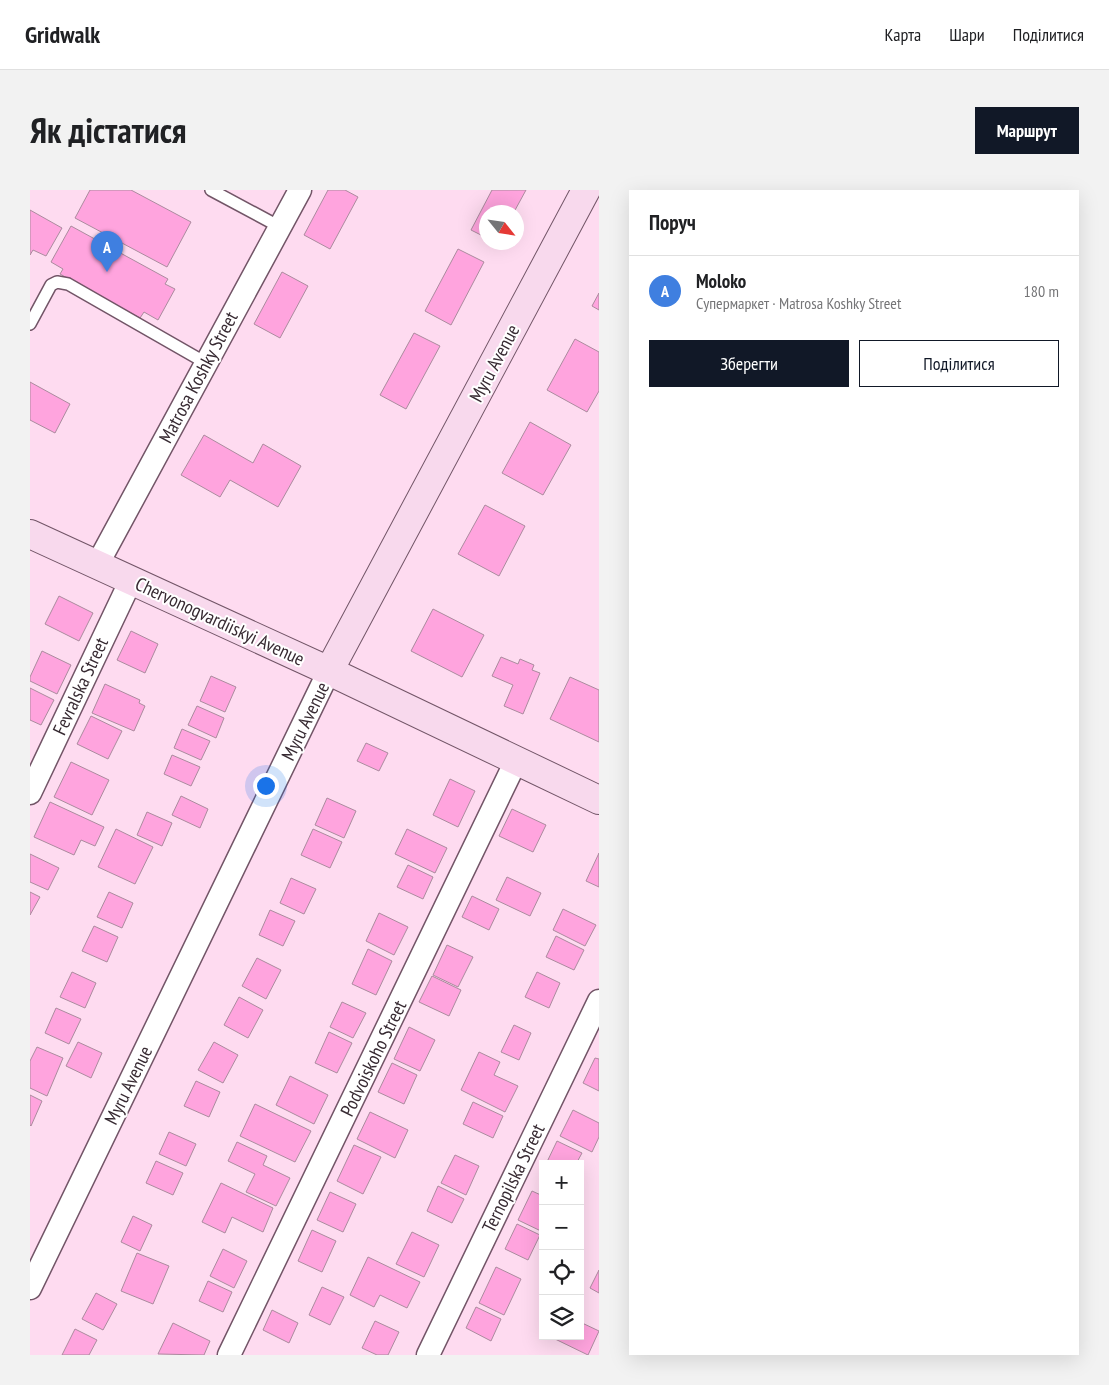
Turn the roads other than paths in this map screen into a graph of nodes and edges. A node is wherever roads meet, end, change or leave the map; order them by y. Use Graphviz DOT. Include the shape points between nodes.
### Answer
graph roads {
  1 [pos="211,190"];
  2 [pos="300,190"];
  3 [pos="586,190"];
  4 [pos="280,227"];
  5 [pos="30,324"];
  6 [pos="206,363"];
  7 [pos="30,534"];
  8 [pos="97,565"];
  9 [pos="131,580"];
  10 [pos="329,671"];
  11 [pos="516,761"];
  12 [pos="30,793"];
  13 [pos="599,800"];
  14 [pos="599,1001"];
  15 [pos="30,1288"];
  16 [pos="229,1355"];
  17 [pos="428,1355"];
  1 -- 4 [label="lane"];
  2 -- 4 [label="street, Matrosa Koshky Street"];
  3 -- 10 [label="main road, Myru Avenue"];
  4 -- 6 [label="street, Matrosa Koshky Street"];
  5 -- 6 [label="lane" via="51,286 57,282 68,284"];
  6 -- 8 [label="street, Matrosa Koshky Street"];
  7 -- 8 [label="main road, Chervonogvardiiskyi Avenue"];
  8 -- 9 [label="main road, Chervonogvardiiskyi Avenue"];
  9 -- 10 [label="main road, Chervonogvardiiskyi Avenue"];
  9 -- 12 [label="street, Fevralska Street"];
  10 -- 11 [label="main road, Chervonogvardiiskyi Avenue"];
  10 -- 15 [label="street, Myru Avenue"];
  11 -- 13 [label="main road, Chervonogvardiiskyi Avenue"];
  11 -- 16 [label="street, Podvoiskoho Street"];
  14 -- 17 [label="street, Ternopilska Street"];
}
